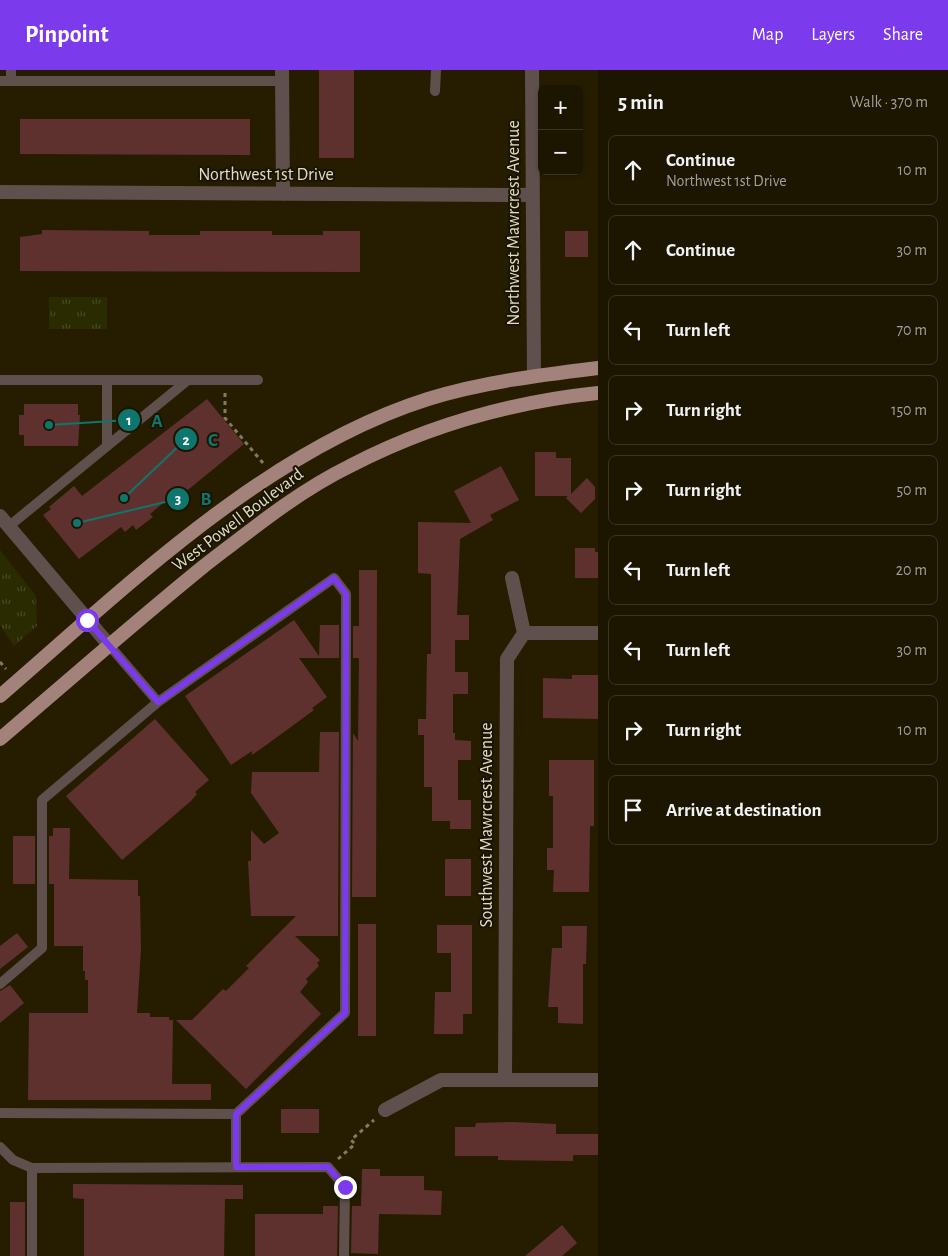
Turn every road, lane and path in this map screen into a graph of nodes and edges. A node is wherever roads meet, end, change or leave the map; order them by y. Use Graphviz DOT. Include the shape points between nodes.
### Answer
graph roads {
  1 [pos="436,70"];
  2 [pos="532,70"];
  3 [pos="282,76"];
  4 [pos="7,77"];
  5 [pos="435,91"];
  6 [pos="0,192"];
  7 [pos="283,194"];
  8 [pos="532,195"];
  9 [pos="598,368"];
  10 [pos="534,376"];
  11 [pos="0,380"];
  12 [pos="107,380"];
  13 [pos="188,380"];
  14 [pos="225,380"];
  15 [pos="258,380"];
  16 [pos="598,393"];
  17 [pos="107,446"];
  18 [pos="273,475"];
  19 [pos="4,521"];
  20 [pos="512,578"];
  21 [pos="87,620"];
  22 [pos="524,633"];
  23 [pos="598,633"];
  24 [pos="109,645"];
  25 [pos="0,696"];
  26 [pos="158,702"];
  27 [pos="0,740"];
  28 [pos="0,984"];
  29 [pos="505,1079"];
  30 [pos="598,1080"];
  31 [pos="385,1110"];
  32 [pos="0,1113"];
  33 [pos="236,1114"];
  34 [pos="0,1147"];
  35 [pos="236,1167"];
  36 [pos="328,1167"];
  37 [pos="32,1168"];
  38 [pos="32,1256"];
  39 [pos="344,1256"];
  1 -- 5 [label="lane"];
  2 -- 8 [label="street, Northwest Mawrcrest Avenue"];
  3 -- 4 [label="lane"];
  3 -- 7 [label="street"];
  6 -- 7 [label="street, Northwest 1st Drive"];
  7 -- 8 [label="street, Northwest 1st Drive"];
  8 -- 10 [label="street, Northwest Mawrcrest Avenue"];
  9 -- 10 [label="main road, West Powell Boulevard"];
  10 -- 18 [label="main road, West Powell Boulevard" via="428,399 388,414 323,445"];
  11 -- 12 [label="lane"];
  12 -- 13 [label="lane"];
  12 -- 17 [label="lane"];
  13 -- 14 [label="lane"];
  13 -- 17 [label="lane"];
  14 -- 15 [label="lane"];
  14 -- 18 [label="path" via="225,418"];
  16 -- 24 [label="main road, West Powell Boulevard" via="492,412 429,431 348,466 247,532"];
  17 -- 19 [label="lane"];
  18 -- 21 [label="main road, West Powell Boulevard" via="176,546"];
  19 -- 21 [label="street"];
  20 -- 22 [label="street"];
  21 -- 24 [label="street"];
  21 -- 25 [label="main road, West Powell Boulevard"];
  22 -- 23 [label="street"];
  22 -- 29 [label="street, Southwest Mawrcrest Avenue" via="507,659"];
  24 -- 26 [label="lane"];
  24 -- 27 [label="main road, West Powell Boulevard"];
  26 -- 28 [label="lane" via="42,800 42,948"];
  26 -- 33 [label="lane" via="334,578 346,594 345,1013"];
  29 -- 30 [label="street"];
  29 -- 31 [label="street" via="441,1080"];
  31 -- 36 [label="path" via="351,1140 355,1144"];
  32 -- 33 [label="lane"];
  33 -- 35 [label="lane"];
  34 -- 37 [label="lane" via="12,1160"];
  35 -- 36 [label="lane"];
  35 -- 37 [label="lane"];
  36 -- 39 [label="lane" via="345,1187"];
  37 -- 38 [label="lane"];
}
